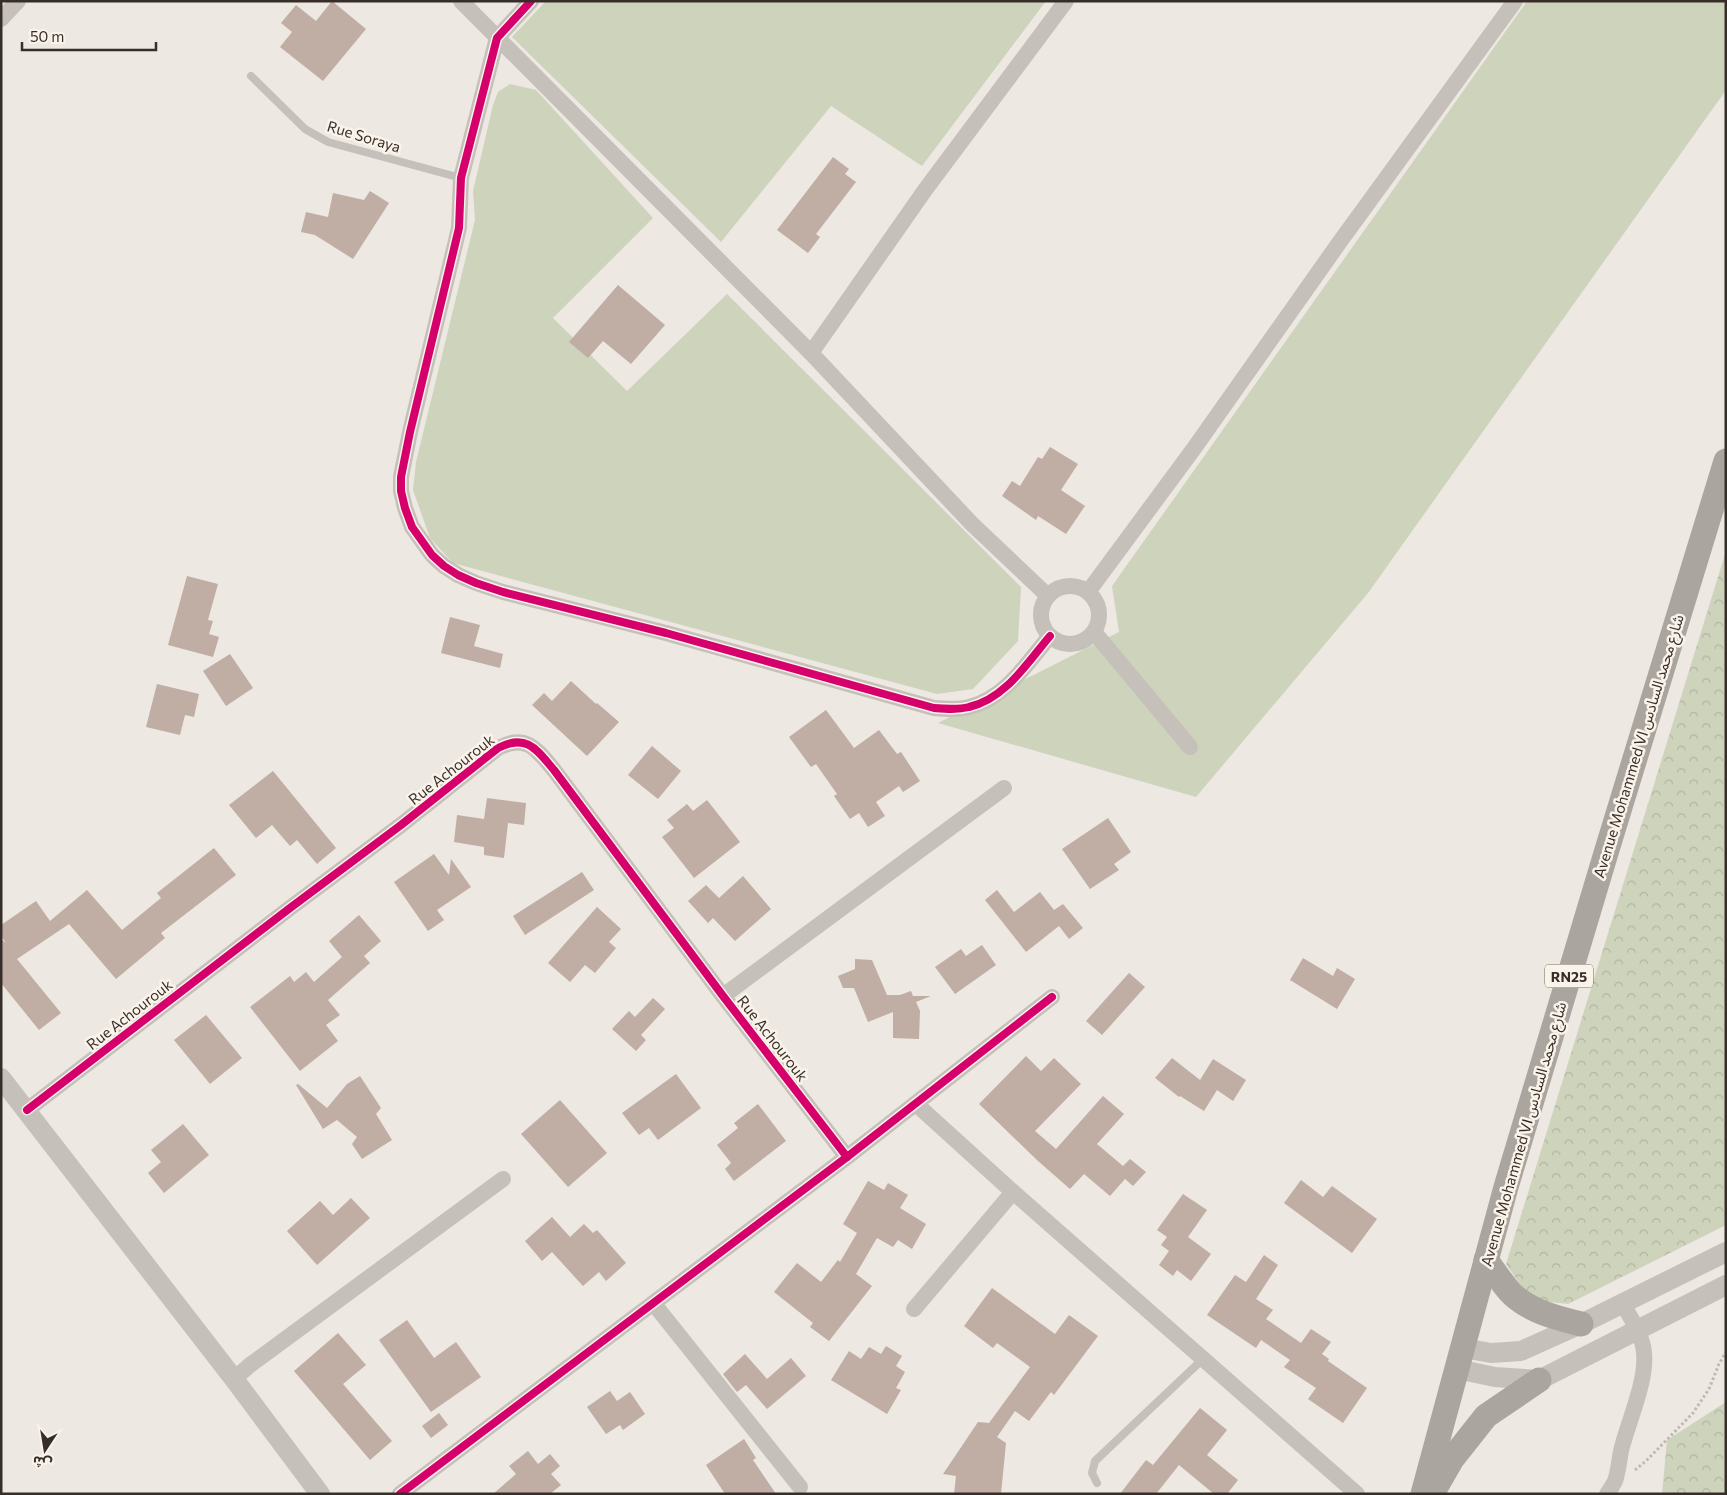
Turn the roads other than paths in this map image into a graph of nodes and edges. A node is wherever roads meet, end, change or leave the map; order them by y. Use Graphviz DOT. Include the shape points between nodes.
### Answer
graph roads {
  1 [pos="18,1"];
  2 [pos="460,1"];
  3 [pos="531,1"];
  4 [pos="1066,1"];
  5 [pos="1515,1"];
  6 [pos="1,19"];
  7 [pos="497,38"];
  8 [pos="251,76"];
  9 [pos="461,178"];
  10 [pos="811,353"];
  11 [pos="1726,461"];
  12 [pos="1088,592"];
  13 [pos="1048,596"];
  14 [pos="1094,632"];
  15 [pos="1050,636"];
  16 [pos="1190,747"];
  17 [pos="1004,788"];
  18 [pos="723,996"];
  19 [pos="1052,997"];
  20 [pos="3,1083"];
  21 [pos="916,1104"];
  22 [pos="27,1110"];
  23 [pos="848,1157"];
  24 [pos="503,1179"];
  25 [pos="1013,1192"];
  26 [pos="1726,1252"];
  27 [pos="1486,1260"];
  28 [pos="1726,1285"];
  29 [pos="654,1304"];
  30 [pos="1623,1304"];
  31 [pos="914,1309"];
  32 [pos="1582,1324"];
  33 [pos="1637,1330"];
  34 [pos="1460,1358"];
  35 [pos="1203,1359"];
  36 [pos="234,1379"];
  37 [pos="1539,1380"];
  38 [pos="1097,1483"];
  39 [pos="800,1487"];
  40 [pos="1611,1487"];
  41 [pos="320,1494"];
  42 [pos="400,1494"];
  43 [pos="1357,1494"];
  44 [pos="1423,1494"];
  45 [pos="1432,1494"];
  1 -- 6 [label="street"];
  2 -- 7 [label="street"];
  3 -- 7 [label="street"];
  4 -- 10 [label="street" via="925,190"];
  5 -- 12 [label="street"];
  7 -- 9 [label="street"];
  7 -- 10 [label="street"];
  8 -- 9 [label="lane, Rue Soraya" via="305,129 328,142"];
  9 -- 15 [label="street" via="459,228 401,477 404,508 412,527 444,566 476,583 503,592 666,633 934,708 970,707 987,701 1004,688"];
  10 -- 13 [label="street" via="972,524"];
  11 -- 27 [label="main road, Avenue Mohammed VI شارع محمد السادس / RN25"];
  12 -- 13 [label="street" via="1068,586"];
  12 -- 14 [label="street" via="1099,614"];
  13 -- 15 [label="street" via="1041,615"];
  14 -- 15 [label="street" via="1079,642 1069,643"];
  14 -- 16 [label="street"];
  17 -- 18 [label="street"];
  18 -- 22 [label="street, Rue Achourouk" via="554,770 531,745 513,742 498,748 401,826"];
  18 -- 23 [label="street, Rue Achourouk"];
  19 -- 21 [label="street"];
  20 -- 22 [label="street"];
  21 -- 23 [label="street"];
  21 -- 25 [label="street"];
  22 -- 36 [label="street"];
  23 -- 29 [label="street"];
  24 -- 36 [label="street"];
  25 -- 31 [label="street"];
  25 -- 35 [label="street"];
  26 -- 30 [label="street"];
  27 -- 32 [label="main road" via="1522,1302 1550,1316"];
  27 -- 34 [label="main road, Avenue Mohammed VI شارع محمد السادس / RN25"];
  28 -- 33 [label="street"];
  29 -- 39 [label="street"];
  29 -- 42 [label="street"];
  30 -- 32 [label="street"];
  30 -- 33 [label="street"];
  32 -- 34 [label="street" via="1521,1351"];
  33 -- 37 [label="street"];
  33 -- 40 [label="street" via="1644,1353 1644,1367"];
  34 -- 37 [label="street" via="1495,1377"];
  34 -- 44 [label="main road, Avenue Mohammed VI شارع محمد السادس / RN25"];
  35 -- 38 [label="lane" via="1095,1461 1092,1474"];
  35 -- 43 [label="street"];
  36 -- 41 [label="street"];
  37 -- 45 [label="main road" via="1486,1416 1452,1459"];
}
